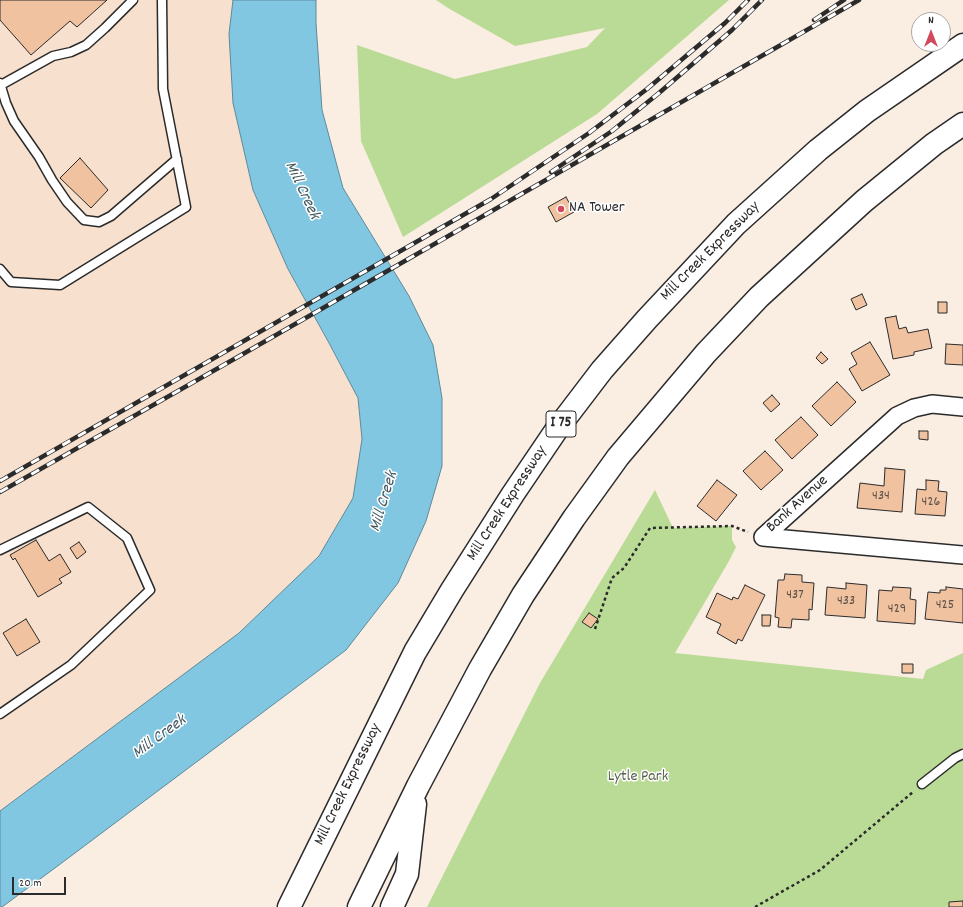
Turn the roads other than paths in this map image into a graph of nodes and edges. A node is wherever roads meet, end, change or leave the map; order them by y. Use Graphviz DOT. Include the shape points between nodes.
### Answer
graph roads {
  1 [pos="133,0"];
  2 [pos="162,0"];
  3 [pos="963,45"];
  4 [pos="1,84"];
  5 [pos="963,124"];
  6 [pos="177,160"];
  7 [pos="0,269"];
  8 [pos="963,407"];
  9 [pos="0,550"];
  10 [pos="963,555"];
  11 [pos="0,714"];
  12 [pos="963,754"];
  13 [pos="922,784"];
  14 [pos="418,786"];
  15 [pos="289,907"];
  16 [pos="359,907"];
  17 [pos="392,907"];
  1 -- 4 [label="lane" via="86,45 53,56"];
  2 -- 6 [label="lane" via="163,89"];
  3 -- 15 [label="highway, Mill Creek Expressway / I 75" via="867,111 818,150 736,224 646,319 602,370 557,429 513,494 415,652"];
  4 -- 6 [label="lane" via="14,121 67,202 84,220 99,222 111,216"];
  5 -- 14 [label="highway" via="934,144 864,201 759,297 706,353 618,457 523,595 480,669"];
  6 -- 7 [label="lane" via="186,206 60,285 11,282"];
  8 -- 10 [label="street, Bank Avenue" via="932,404 914,408 897,416 763,537"];
  9 -- 11 [label="lane" via="88,507 127,538 150,590 71,665"];
  12 -- 13 [label="lane"];
  14 -- 16 [label="highway"];
  14 -- 17 [label="highway" via="407,874"];
}
